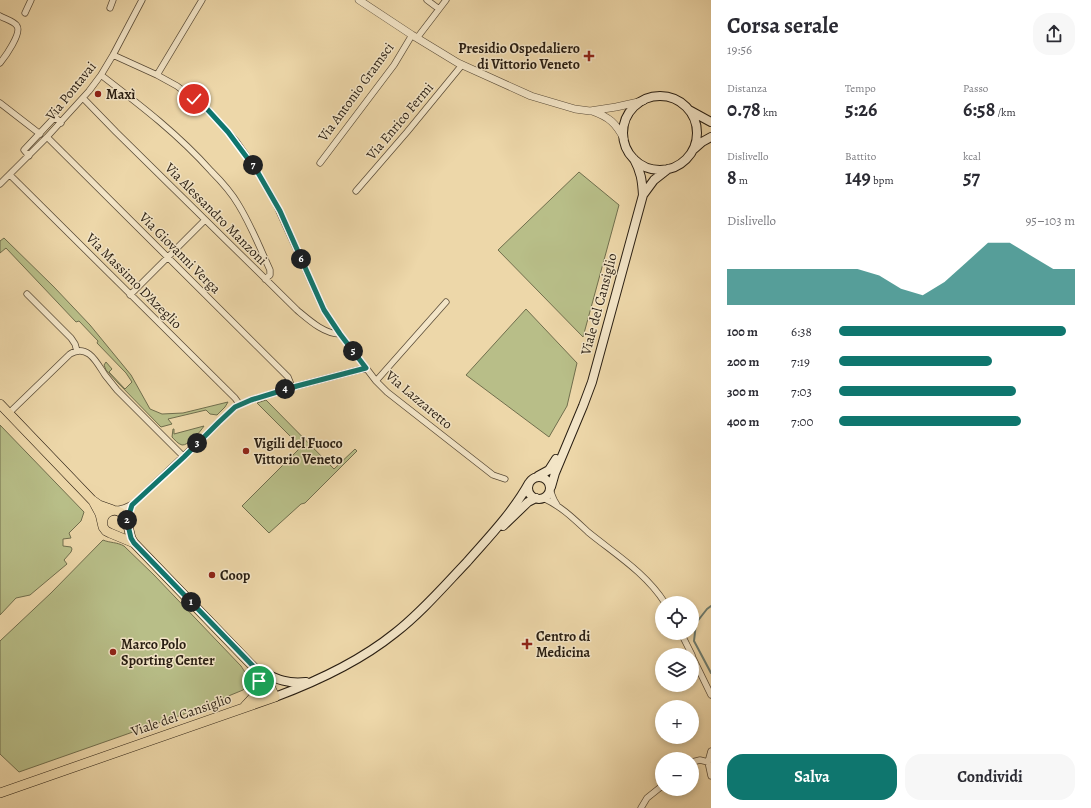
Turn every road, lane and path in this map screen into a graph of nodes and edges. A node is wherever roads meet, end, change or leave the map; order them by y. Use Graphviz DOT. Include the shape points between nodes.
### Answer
graph roads {
  1 [pos="31,0"];
  2 [pos="114,0"];
  3 [pos="142,0"];
  4 [pos="202,0"];
  5 [pos="359,0"];
  6 [pos="427,0"];
  7 [pos="446,0"];
  8 [pos="110,8"];
  9 [pos="439,9"];
  10 [pos="24,13"];
  11 [pos="0,16"];
  12 [pos="414,36"];
  13 [pos="114,55"];
  14 [pos="0,63"];
  15 [pos="462,65"];
  16 [pos="101,74"];
  17 [pos="157,75"];
  18 [pos="83,98"];
  19 [pos="643,101"];
  20 [pos="0,102"];
  21 [pos="687,109"];
  22 [pos="590,110"];
  23 [pos="711,122"];
  24 [pos="61,123"];
  25 [pos="40,134"];
  26 [pos="47,137"];
  27 [pos="711,137"];
  28 [pos="624,139"];
  29 [pos="693,150"];
  30 [pos="29,156"];
  31 [pos="634,159"];
  32 [pos="320,164"];
  33 [pos="669,169"];
  34 [pos="10,174"];
  35 [pos="0,184"];
  36 [pos="356,191"];
  37 [pos="643,196"];
  38 [pos="205,220"];
  39 [pos="168,257"];
  40 [pos="265,279"];
  41 [pos="27,294"];
  42 [pos="130,295"];
  43 [pos="446,302"];
  44 [pos="340,334"];
  45 [pos="77,351"];
  46 [pos="366,368"];
  47 [pos="376,381"];
  48 [pos="292,387"];
  49 [pos="0,404"];
  50 [pos="240,405"];
  51 [pos="8,413"];
  52 [pos="578,419"];
  53 [pos="184,457"];
  54 [pos="538,476"];
  55 [pos="505,478"];
  56 [pos="529,483"];
  57 [pos="550,489"];
  58 [pos="540,498"];
  59 [pos="93,501"];
  60 [pos="132,505"];
  61 [pos="558,506"];
  62 [pos="114,510"];
  63 [pos="127,522"];
  64 [pos="103,527"];
  65 [pos="114,534"];
  66 [pos="489,538"];
  67 [pos="134,543"];
  68 [pos="661,596"];
  69 [pos="256,669"];
  70 [pos="699,670"];
  71 [pos="317,680"];
  72 [pos="711,695"];
  73 [pos="275,697"];
  74 [pos="242,708"];
  75 [pos="711,751"];
  76 [pos="699,760"];
  77 [pos="708,762"];
  78 [pos="711,776"];
  79 [pos="655,792"];
  80 [pos="0,793"];
  81 [pos="641,808"];
  1 -- 10 [label="street"];
  2 -- 8 [label="street"];
  3 -- 13 [label="street, Via Pontavai"];
  4 -- 17 [label="street"];
  5 -- 12 [label="street"];
  6 -- 9 [label="street"];
  7 -- 9 [label="street, Via Antonio Gramsci"];
  9 -- 12 [label="street, Via Antonio Gramsci"];
  11 -- 14 [label="street" via="16,24 18,31"];
  12 -- 15 [label="street"];
  12 -- 32 [label="street, Via Antonio Gramsci"];
  13 -- 16 [label="street, Via Pontavai"];
  13 -- 17 [label="street, Via Lazzaretto"];
  15 -- 22 [label="street" via="532,96 575,109"];
  15 -- 36 [label="street, Via Enrico Fermi"];
  16 -- 18 [label="street, Via Pontavai"];
  16 -- 40 [label="street" via="162,122 228,190 244,213 270,270 270,275"];
  17 -- 44 [label="street, Via Lazzaretto" via="177,86 207,109 257,171 275,202 318,299"];
  18 -- 24 [label="street, Via Pontavai"];
  18 -- 38 [label="street, Via Alessandro Manzoni"];
  19 -- 21 [label="main road" via="664,97 674,99"];
  19 -- 22 [label="street"];
  19 -- 28 [label="main road" via="629,113 624,126"];
  20 -- 25 [label="street"];
  21 -- 23 [label="main road"];
  21 -- 29 [label="main road" via="696,124"];
  22 -- 28 [label="street" via="611,120"];
  24 -- 25 [label="street" via="54,117"];
  24 -- 26 [label="street, Via Pontavai"];
  25 -- 30 [label="street" via="24,150"];
  26 -- 30 [label="street, Via Pontavai"];
  26 -- 39 [label="street, Via Giovanni Verga"];
  27 -- 29 [label="main road"];
  28 -- 31 [label="main road"];
  29 -- 33 [label="main road" via="683,162"];
  30 -- 34 [label="street, Via Pontavai"];
  31 -- 33 [label="main road" via="650,168"];
  31 -- 37 [label="main road, Viale del Cansiglio" via="641,174"];
  33 -- 37 [label="main road, Viale del Cansiglio" via="654,180"];
  34 -- 35 [label="street, Via Pontavai"];
  34 -- 42 [label="street, Via Massimo D'Azeglio"];
  37 -- 52 [label="main road, Viale del Cansiglio" via="592,382"];
  38 -- 39 [label="street"];
  38 -- 40 [label="street, Via Alessandro Manzoni"];
  39 -- 42 [label="street"];
  39 -- 48 [label="street, Via Giovanni Verga" via="288,377"];
  40 -- 44 [label="street, Via Alessandro Manzoni" via="307,318 327,331"];
  41 -- 45 [label="street" via="71,338"];
  42 -- 50 [label="street, Via Massimo D'Azeglio"];
  43 -- 47 [label="street"];
  44 -- 46 [label="street, Via Lazzaretto"];
  45 -- 51 [label="street" via="67,356"];
  45 -- 53 [label="street" via="92,356 117,390"];
  46 -- 47 [label="street, Via Lazzaretto"];
  46 -- 48 [label="street"];
  47 -- 55 [label="street, Via Lazzaretto" via="493,474"];
  48 -- 50 [label="street"];
  49 -- 51 [label="main road"];
  50 -- 53 [label="street" via="231,410"];
  51 -- 59 [label="main road"];
  52 -- 54 [label="main road, Viale del Cansiglio" via="551,467"];
  52 -- 57 [label="main road, Viale del Cansiglio"];
  53 -- 60 [label="street"];
  54 -- 56 [label="main road"];
  54 -- 57 [label="main road" via="548,480"];
  56 -- 58 [label="main road" via="530,494"];
  56 -- 66 [label="main road, Viale del Cansiglio" via="519,501"];
  57 -- 58 [label="main road" via="549,494"];
  57 -- 61 [label="street"];
  58 -- 61 [label="street"];
  58 -- 66 [label="main road, Viale del Cansiglio" via="528,502"];
  59 -- 62 [label="main road"];
  59 -- 64 [label="main road"];
  60 -- 62 [label="street"];
  60 -- 63 [label="street"];
  61 -- 68 [label="street" via="633,567"];
  62 -- 63 [label="main road" via="124,515"];
  62 -- 64 [label="main road" via="104,516"];
  63 -- 65 [label="main road" via="124,530"];
  63 -- 67 [label="main road"];
  64 -- 65 [label="main road"];
  65 -- 67 [label="main road"];
  66 -- 71 [label="main road, Viale del Cansiglio" via="428,604 395,633 356,661"];
  67 -- 69 [label="main road"];
  69 -- 71 [label="main road" via="286,682"];
  69 -- 73 [label="main road" via="269,684"];
  69 -- 74 [label="main road" via="258,691"];
  70 -- 72 [label="street"];
  71 -- 73 [label="main road, Viale del Cansiglio"];
  73 -- 74 [label="main road, Viale del Cansiglio"];
  74 -- 80 [label="main road, Viale del Cansiglio"];
  75 -- 77 [label="street"];
  76 -- 77 [label="street"];
  77 -- 78 [label="street"];
  79 -- 81 [label="street"];
}
